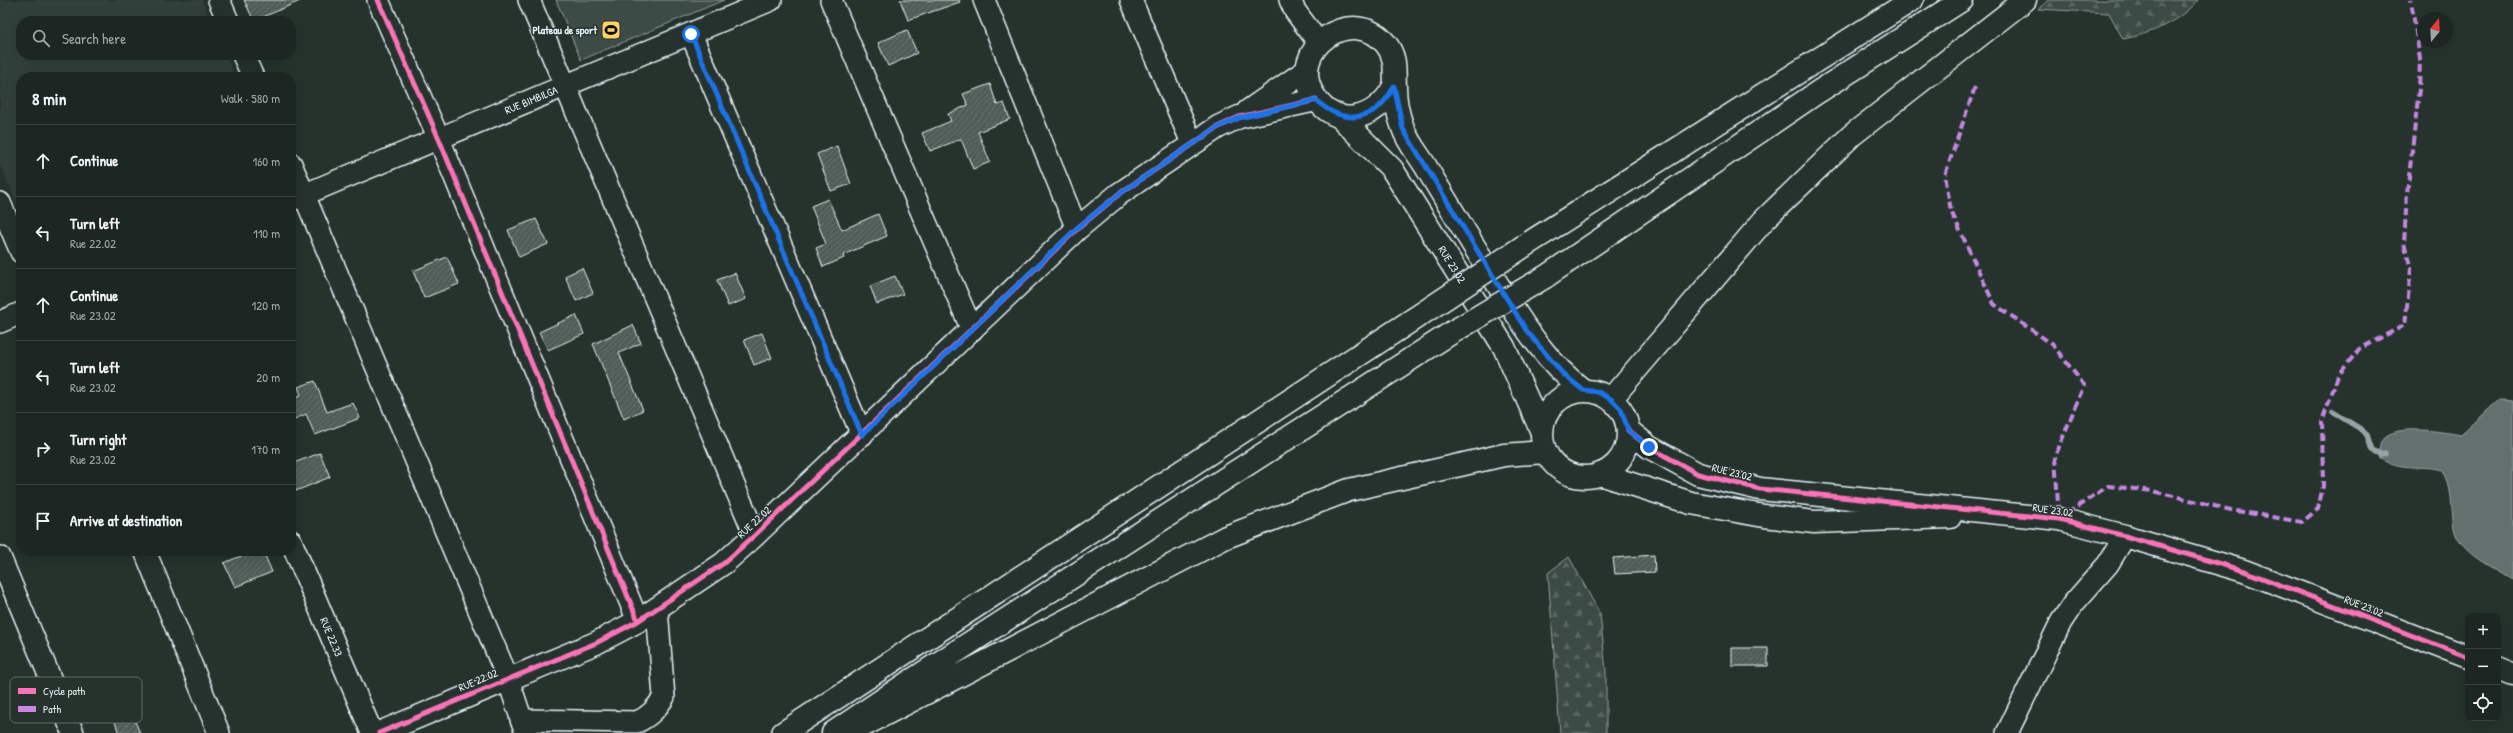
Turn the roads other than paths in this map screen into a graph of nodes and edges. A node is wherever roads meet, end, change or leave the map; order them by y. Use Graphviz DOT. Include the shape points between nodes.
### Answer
graph roads {
  1 [pos="219,0"];
  2 [pos="378,0"];
  3 [pos="529,0"];
  4 [pos="771,0"];
  5 [pos="831,0"];
  6 [pos="984,0"];
  7 [pos="1131,0"];
  8 [pos="1912,0"];
  9 [pos="1962,0"];
  10 [pos="2025,0"];
  11 [pos="1298,4"];
  12 [pos="226,16"];
  13 [pos="691,34"];
  14 [pos="1318,42"];
  15 [pos="245,60"];
  16 [pos="1307,70"];
  17 [pos="251,72"];
  18 [pos="1394,86"];
  19 [pos="565,87"];
  20 [pos="1316,100"];
  21 [pos="1338,115"];
  22 [pos="1239,118"];
  23 [pos="439,139"];
  24 [pos="1192,142"];
  25 [pos="298,197"];
  26 [pos="0,203"];
  27 [pos="1076,229"];
  28 [pos="16,240"];
  29 [pos="16,315"];
  30 [pos="0,322"];
  31 [pos="972,330"];
  32 [pos="1583,390"];
  33 [pos="1611,399"];
  34 [pos="1541,430"];
  35 [pos="1628,430"];
  36 [pos="862,435"];
  37 [pos="1545,452"];
  38 [pos="1600,474"];
  39 [pos="2007,514"];
  40 [pos="755,535"];
  41 [pos="2125,536"];
  42 [pos="296,553"];
  43 [pos="147,556"];
  44 [pos="0,557"];
  45 [pos="657,609"];
  46 [pos="638,621"];
  47 [pos="2465,656"];
  48 [pos="2501,669"];
  49 [pos="2513,674"];
  50 [pos="50,677"];
  51 [pos="508,679"];
  52 [pos="69,723"];
  53 [pos="523,726"];
  54 [pos="73,733"];
  55 [pos="219,733"];
  56 [pos="372,733"];
  57 [pos="379,733"];
  58 [pos="783,733"];
  59 [pos="833,733"];
  60 [pos="849,733"];
  61 [pos="2007,733"];
  1 -- 12 [label="street"];
  2 -- 23 [label="street"];
  3 -- 19 [label="street"];
  4 -- 13 [label="street, RUE BIMBILGA"];
  5 -- 31 [label="street"];
  6 -- 27 [label="street"];
  7 -- 24 [label="street"];
  8 -- 58 [label="main road, bridge" via="1524,246"];
  9 -- 59 [label="main road, bridge" via="1818,92 1545,277 1452,333"];
  10 -- 33 [label="main road" via="1852,135 1808,177 1764,220"];
  11 -- 14 [label="street"];
  13 -- 19 [label="street, RUE BIMBILGA"];
  13 -- 36 [label="street"];
  14 -- 16 [label="main road" via="1311,53"];
  14 -- 18 [label="main road, RUE 23.02" via="1330,33 1344,28 1359,28 1374,34 1385,43 1394,56"];
  15 -- 17 [label="street"];
  16 -- 20 [label="main road" via="1310,88"];
  16 -- 22 [label="main road"];
  18 -- 21 [label="main road, RUE 23.02" via="1388,99 1377,110 1358,116"];
  18 -- 32 [label="main road, RUE 23.02" via="1403,129 1526,330 1563,374"];
  19 -- 23 [label="street, RUE BIMBILGA"];
  19 -- 40 [label="street"];
  20 -- 21 [label="main road, RUE 23.02"];
  20 -- 22 [label="main road"];
  21 -- 34 [label="main road, RUE 23.02" via="1392,169 1504,347"];
  22 -- 24 [label="main road"];
  23 -- 25 [label="street, RUE BIMBILGA"];
  23 -- 46 [label="street"];
  24 -- 27 [label="main road" via="1119,194"];
  25 -- 51 [label="street"];
  26 -- 28 [label="street"];
  27 -- 31 [label="main road, RUE 22.02"];
  29 -- 30 [label="street"];
  31 -- 36 [label="main road, RUE 22.02"];
  32 -- 33 [label="main road, RUE 23.02" via="1598,392"];
  32 -- 34 [label="main road, RUE 23.02" via="1569,393 1556,400 1547,411"];
  33 -- 35 [label="main road, RUE 23.02" via="1621,409"];
  34 -- 37 [label="main road, RUE 23.02"];
  35 -- 38 [label="main road, RUE 23.02" via="1625,451 1617,464"];
  35 -- 39 [label="main road, RUE 23.02" via="1649,447 1698,474 1760,489"];
  36 -- 40 [label="main road, RUE 22.02"];
  37 -- 38 [label="main road, RUE 23.02" via="1553,464 1564,472 1578,477"];
  37 -- 60 [label="main road" via="1504,455 1349,490 1226,537"];
  38 -- 39 [label="main road, RUE 23.02" via="1691,503 1814,522"];
  39 -- 41 [label="main road, RUE 23.02" via="2059,519"];
  40 -- 45 [label="main road, RUE 22.02" via="724,563"];
  41 -- 47 [label="main road, RUE 23.02" via="2244,571"];
  41 -- 61 [label="street" via="2108,564 2073,604 2061,622"];
  42 -- 56 [label="street, RUE 22.33"];
  43 -- 55 [label="street"];
  44 -- 50 [label="street"];
  45 -- 46 [label="main road, RUE 22.02"];
  45 -- 53 [label="street" via="664,697 647,718 637,722"];
  46 -- 51 [label="main road, RUE 22.02" via="596,643"];
  48 -- 49 [label="main road"];
  51 -- 53 [label="street"];
  51 -- 57 [label="main road, RUE 22.02"];
  52 -- 54 [label="street"];
}
